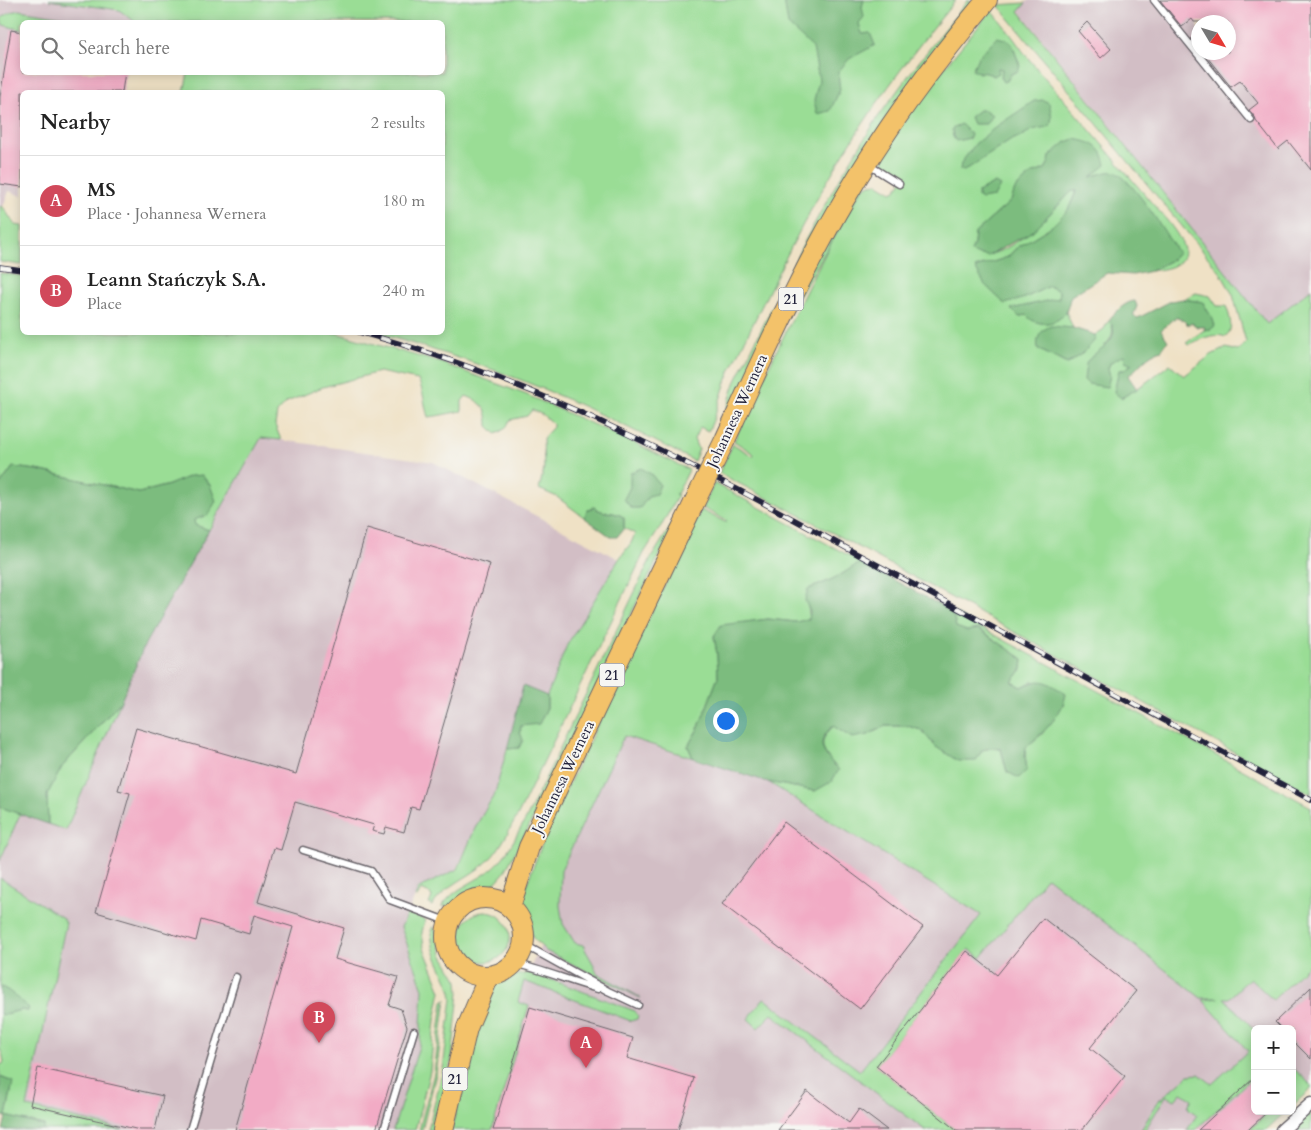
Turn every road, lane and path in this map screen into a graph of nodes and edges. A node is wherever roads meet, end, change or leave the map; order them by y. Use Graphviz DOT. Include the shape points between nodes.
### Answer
graph roads {
  1 [pos="987,0"];
  2 [pos="1154,0"];
  3 [pos="1251,120"];
  4 [pos="866,163"];
  5 [pos="899,184"];
  6 [pos="303,850"];
  7 [pos="501,903"];
  8 [pos="449,922"];
  9 [pos="523,944"];
  10 [pos="514,963"];
  11 [pos="467,972"];
  12 [pos="489,976"];
  13 [pos="236,977"];
  14 [pos="608,992"];
  15 [pos="638,1005"];
  16 [pos="467,1028"];
  17 [pos="414,1031"];
  18 [pos="1311,1104"];
  19 [pos="190,1130"];
  20 [pos="384,1130"];
  21 [pos="444,1130"];
  22 [pos="1282,1130"];
  1 -- 4 [label="main road, Johannesa Wernera / 21" via="922,82"];
  2 -- 3 [label="lane"];
  4 -- 5 [label="lane"];
  4 -- 7 [label="main road, Johannesa Wernera / 21, bridge" via="773,335"];
  6 -- 8 [label="lane" via="370,871 390,900"];
  7 -- 8 [label="main road" via="474,900 459,908"];
  7 -- 9 [label="main road" via="517,915 522,925"];
  8 -- 11 [label="main road" via="446,945 450,956"];
  9 -- 10 [label="main road"];
  9 -- 14 [label="lane"];
  10 -- 12 [label="main road"];
  10 -- 14 [label="lane"];
  11 -- 12 [label="main road"];
  11 -- 16 [label="main road, 21"];
  12 -- 16 [label="main road, 21"];
  13 -- 19 [label="lane"];
  14 -- 15 [label="lane"];
  16 -- 21 [label="main road, 21"];
  17 -- 20 [label="lane"];
  18 -- 22 [label="street"];
}
